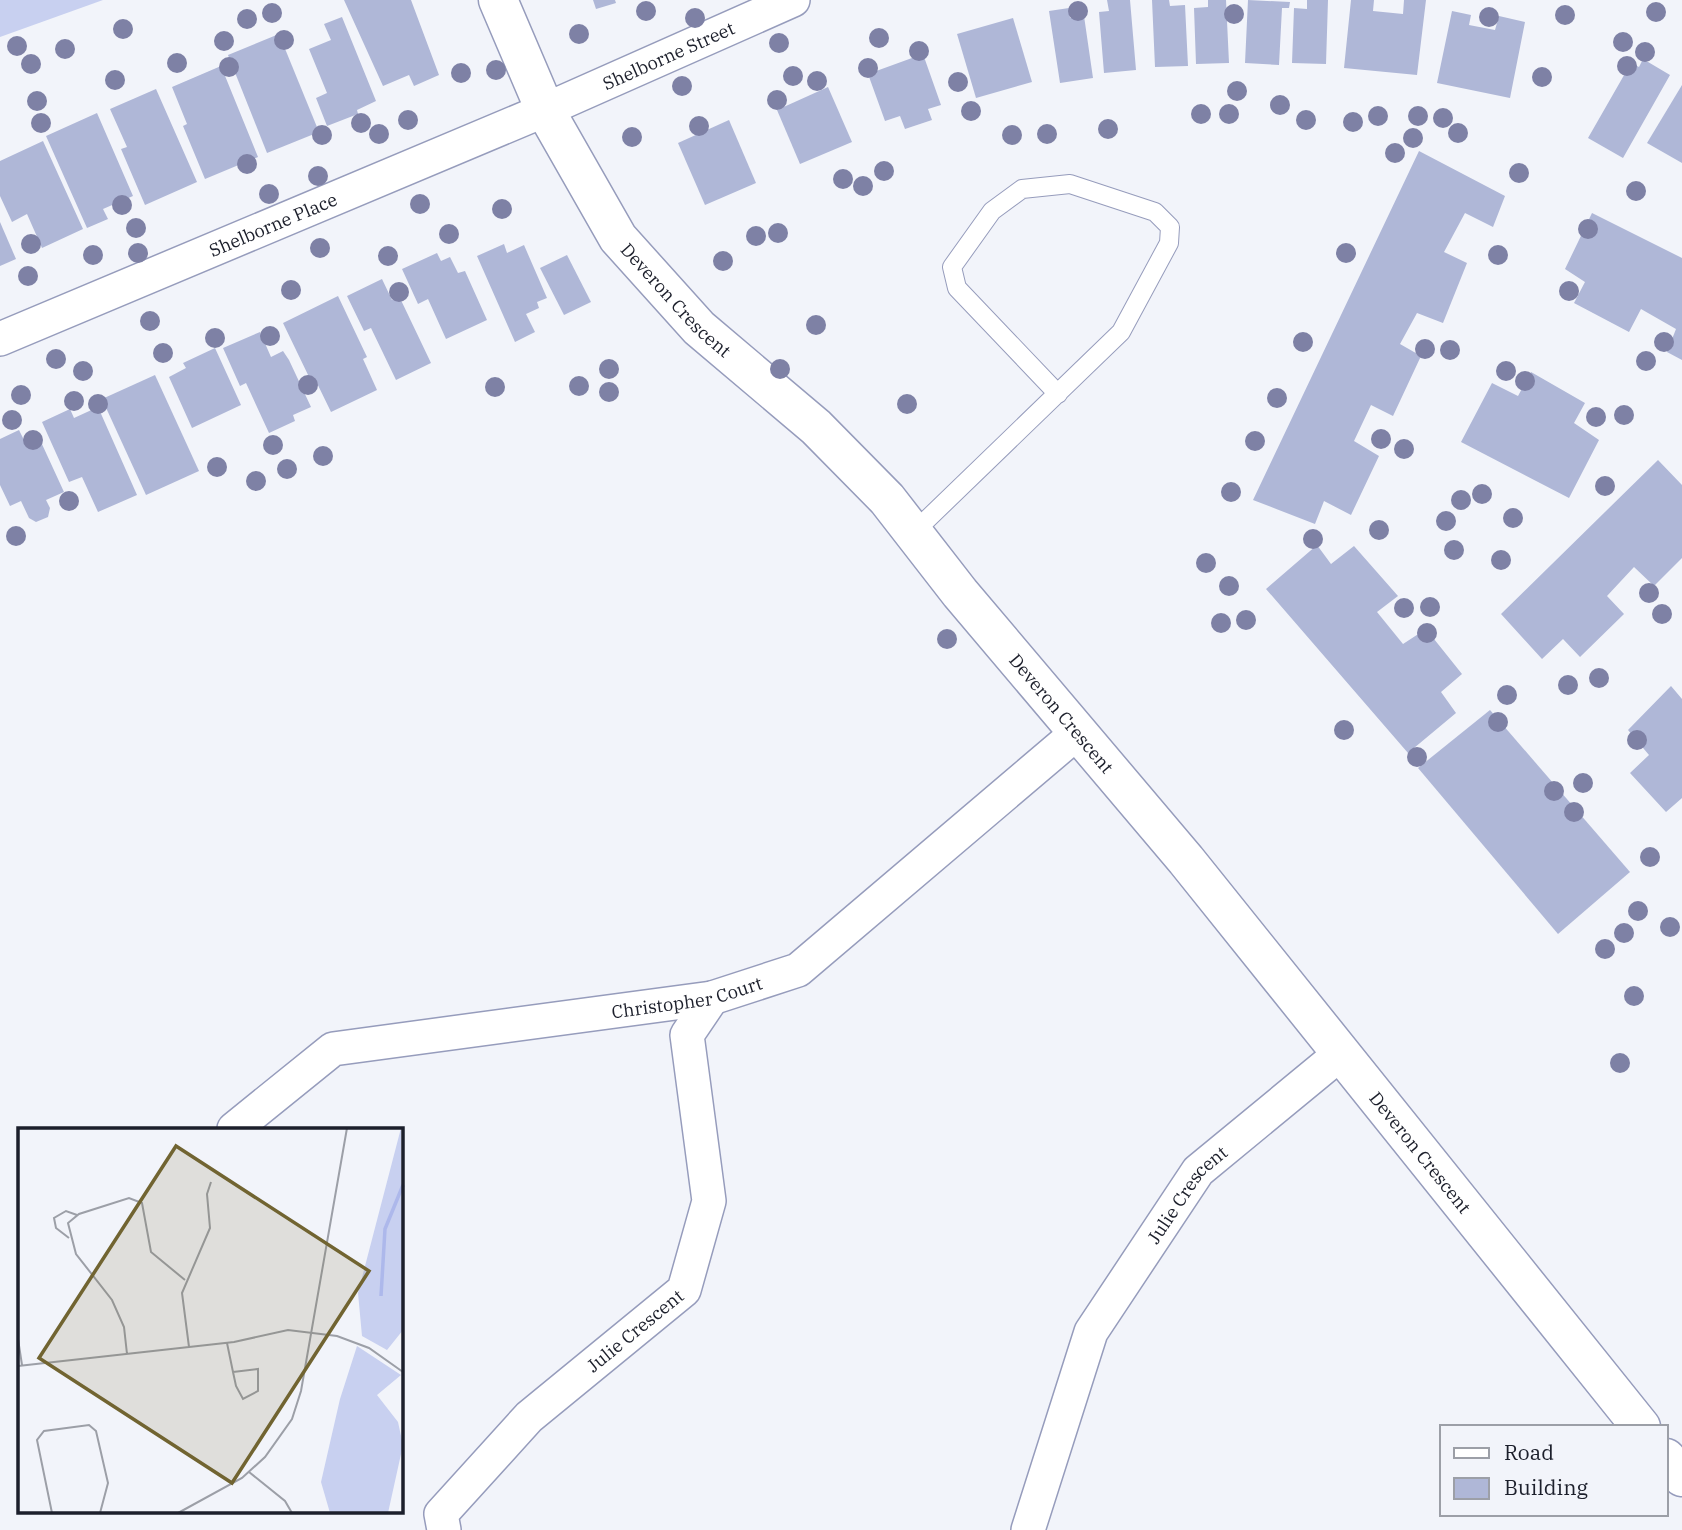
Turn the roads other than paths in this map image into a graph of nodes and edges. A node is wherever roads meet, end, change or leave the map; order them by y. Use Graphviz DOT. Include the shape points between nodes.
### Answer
graph roads {
  1 [pos="498,0"];
  2 [pos="793,0"];
  3 [pos="545,110"];
  4 [pos="0,340"];
  5 [pos="1058,394"];
  6 [pos="913,533"];
  7 [pos="1079,732"];
  8 [pos="712,998"];
  9 [pos="1340,1054"];
  10 [pos="235,1128"];
  11 [pos="1639,1425"];
  12 [pos="1668,1460"];
  13 [pos="1682,1477"];
  14 [pos="444,1530"];
  15 [pos="1028,1530"];
  1 -- 3 [label="street, Deveron Crescent"];
  2 -- 3 [label="street, Shelborne Street"];
  3 -- 4 [label="street, Shelborne Place"];
  3 -- 6 [label="street, Deveron Crescent" via="618,238 699,328 816,427 887,499"];
  5 -- 5 [label="lane" via="1121,332 1169,243 1170,227 1155,212 1070,184 1022,189 992,211 951,267 957,288"];
  5 -- 6 [label="lane"];
  6 -- 7 [label="street, Deveron Crescent"];
  7 -- 8 [label="street, Christopher Court" via="798,970"];
  7 -- 9 [label="street, Deveron Crescent"];
  8 -- 10 [label="street, Christopher Court" via="333,1049"];
  8 -- 14 [label="street, Julie Crescent" via="687,1035 709,1201 684,1290 529,1416 441,1514"];
  9 -- 11 [label="street, Deveron Crescent"];
  9 -- 15 [label="street, Julie Crescent" via="1198,1171 1091,1332"];
  12 -- 13 [label="street"];
}
